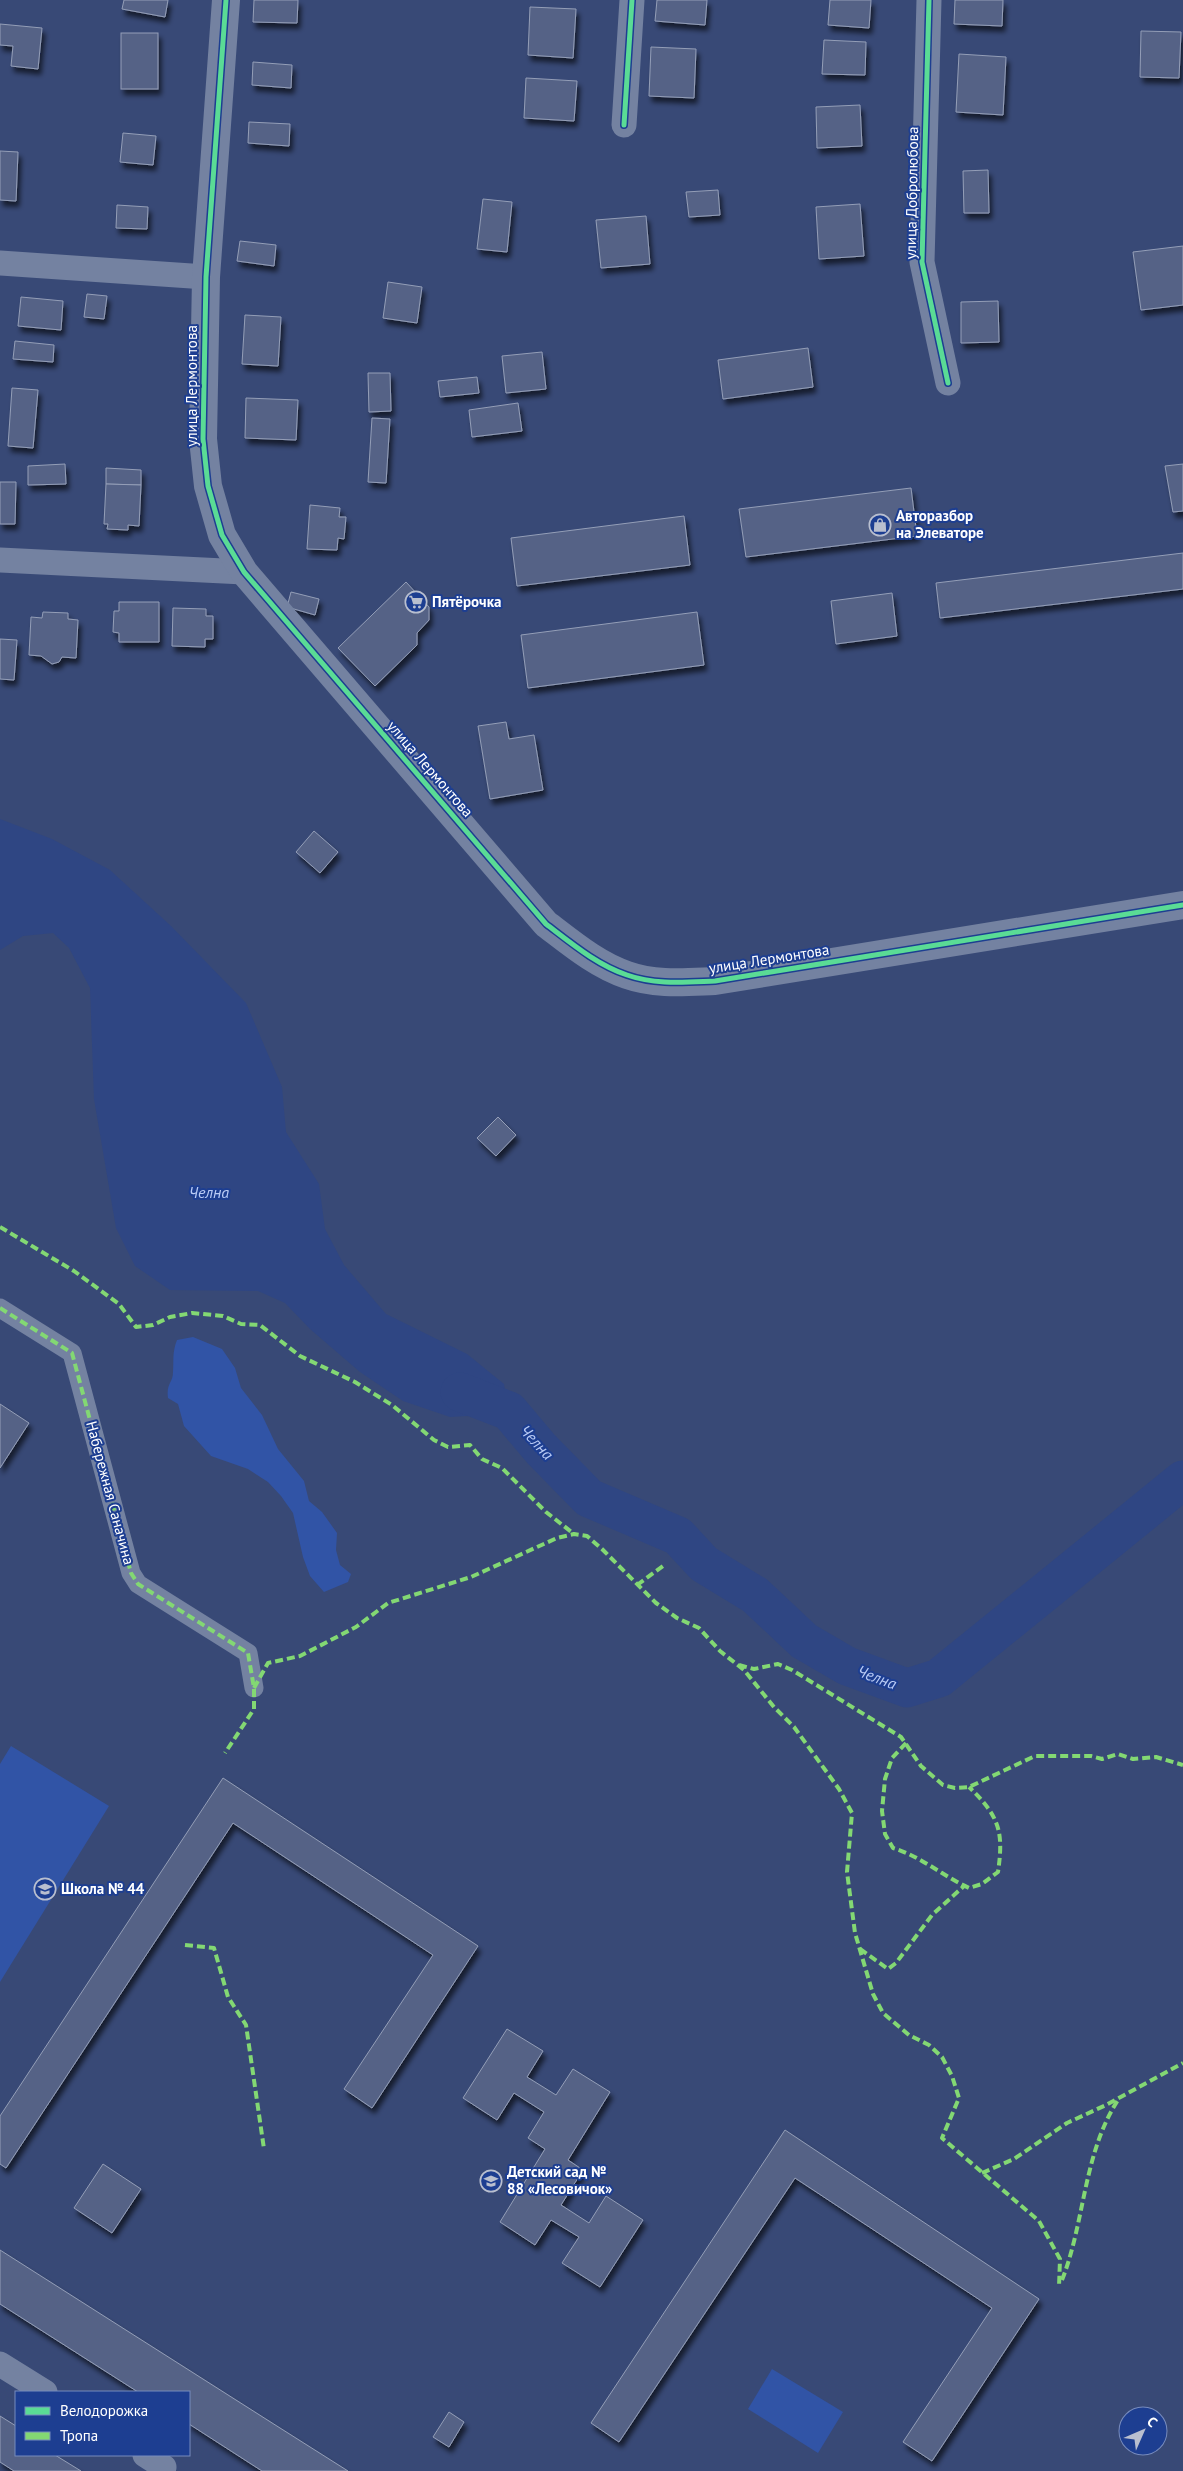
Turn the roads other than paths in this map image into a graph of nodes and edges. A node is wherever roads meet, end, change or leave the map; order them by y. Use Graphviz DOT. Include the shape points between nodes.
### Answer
graph roads {
  1 [pos="226,0"];
  2 [pos="632,0"];
  3 [pos="929,0"];
  4 [pos="624,125"];
  5 [pos="0,263"];
  6 [pos="206,277"];
  7 [pos="948,383"];
  8 [pos="0,560"];
  9 [pos="244,572"];
  10 [pos="1183,905"];
  11 [pos="0,1308"];
  12 [pos="254,1688"];
  13 [pos="0,2364"];
  14 [pos="43,2391"];
  15 [pos="147,2456"];
  16 [pos="161,2471"];
  1 -- 6 [label="street, улица Лермонтова"];
  2 -- 4 [label="street"];
  3 -- 7 [label="street, улица Добролюбова" via="922,262"];
  5 -- 6 [label="street"];
  6 -- 9 [label="street, улица Лермонтова" via="202,439 208,486 222,535"];
  8 -- 9 [label="street"];
  9 -- 10 [label="street, улица Лермонтова" via="546,924 587,955 627,976 664,982 715,981"];
  11 -- 12 [label="street, Набережная Саначина" via="72,1354 131,1573 138,1584 248,1653"];
  13 -- 14 [label="street"];
  15 -- 16 [label="street" via="164,2467"];
}
